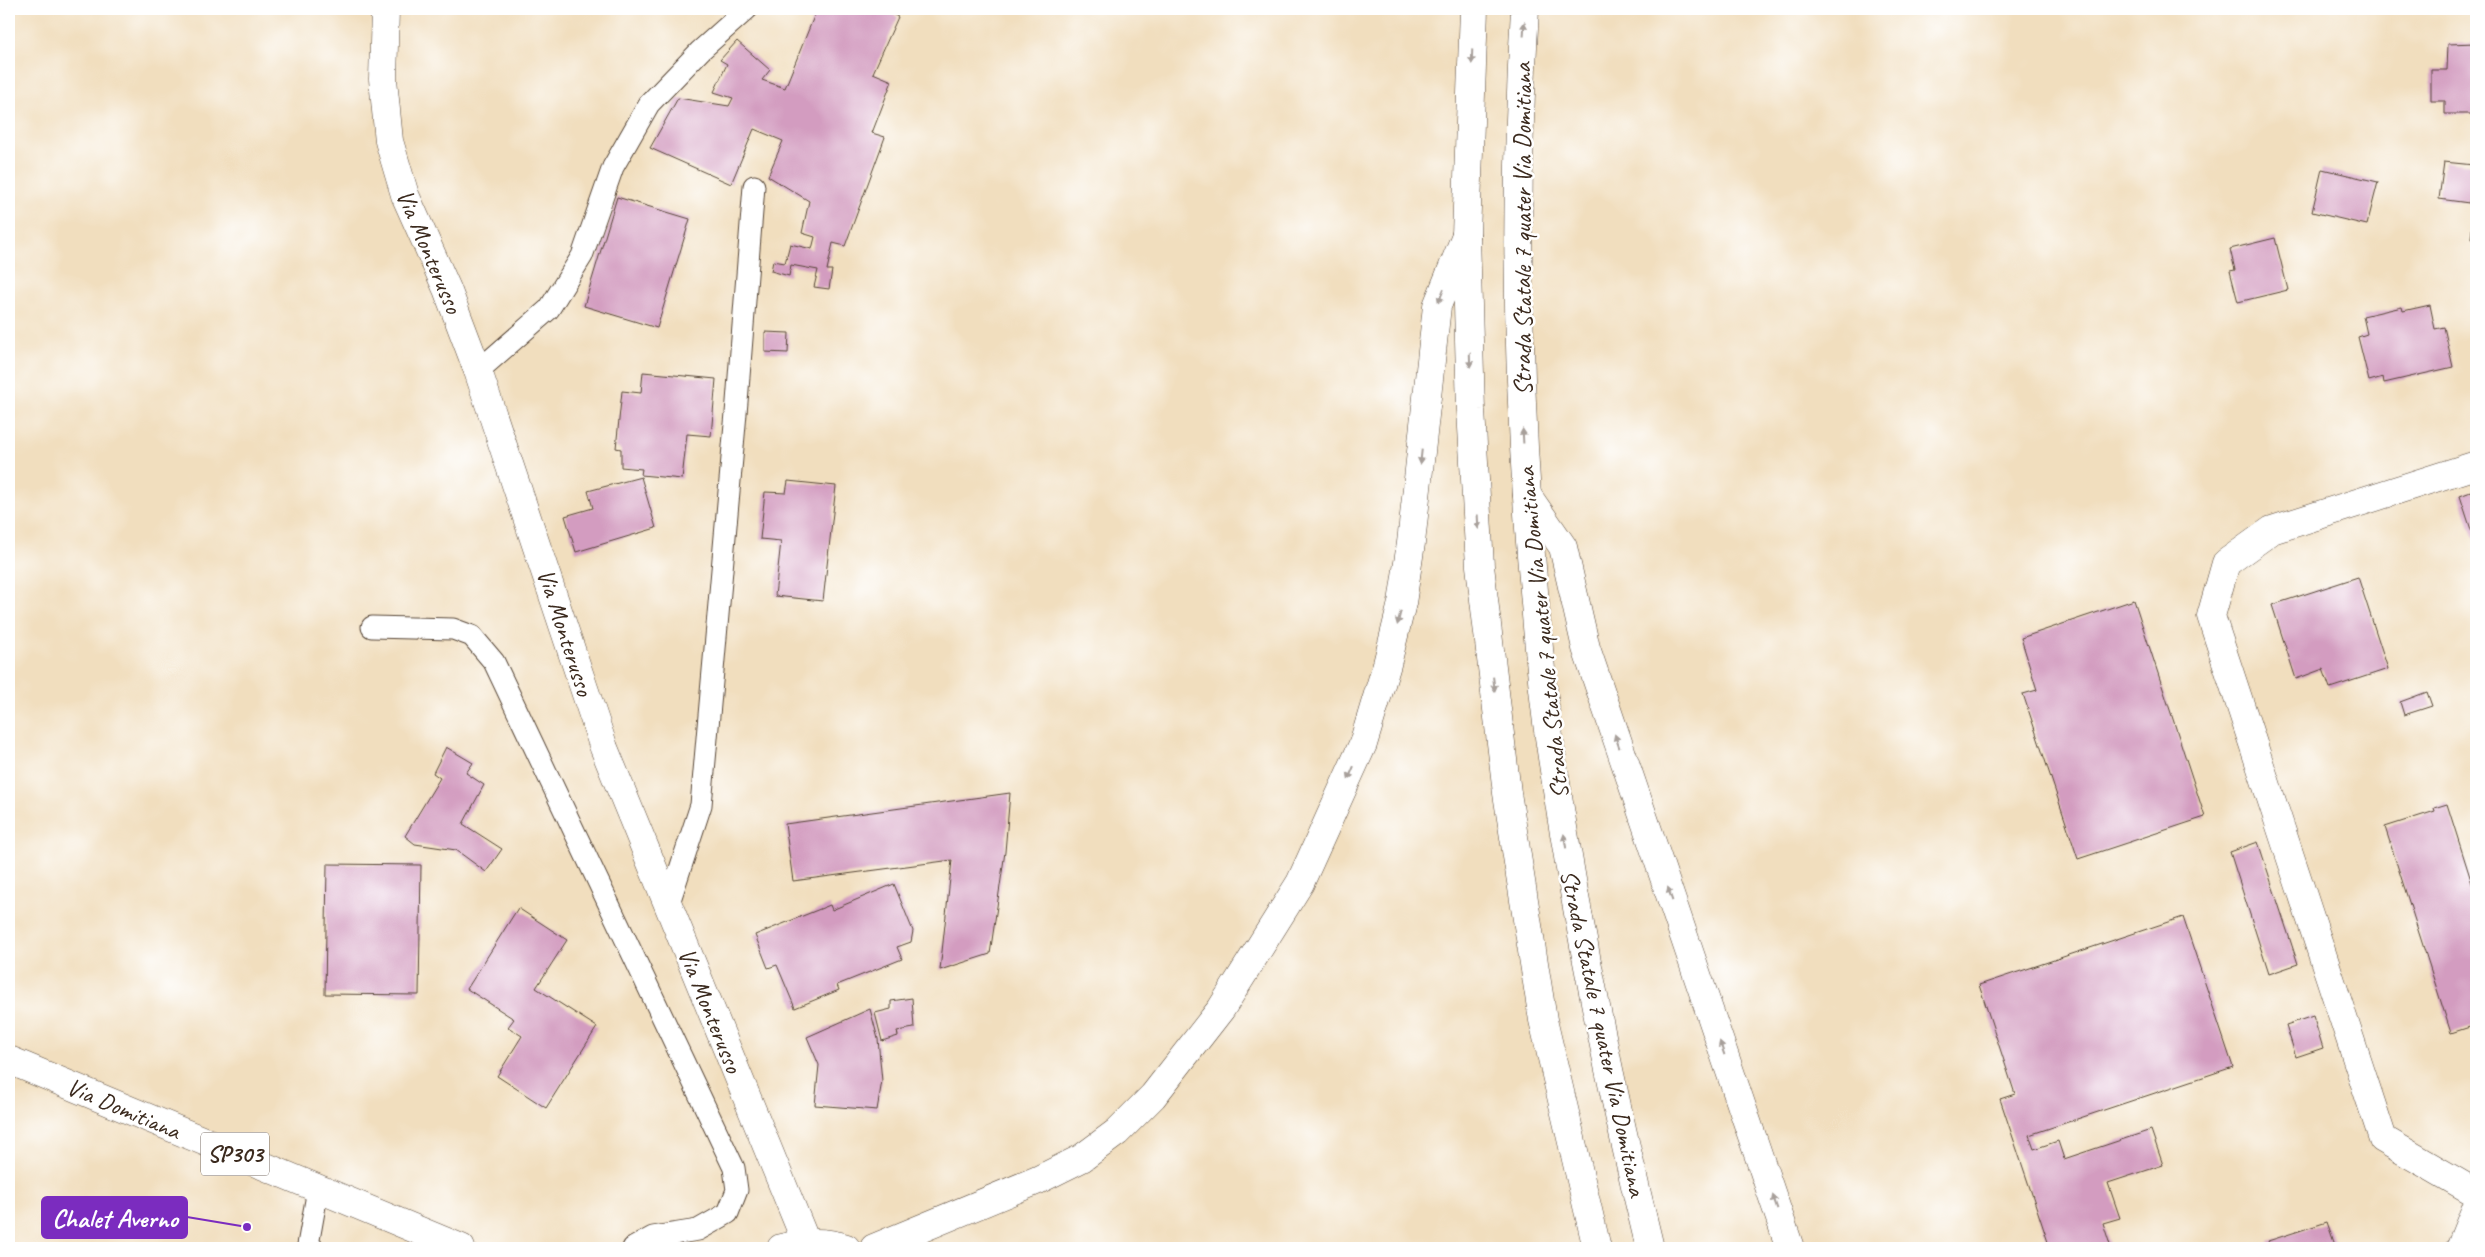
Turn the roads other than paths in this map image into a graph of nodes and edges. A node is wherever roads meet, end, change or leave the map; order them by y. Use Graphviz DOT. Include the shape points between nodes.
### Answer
graph roads {
  1 [pos="385,9"];
  2 [pos="747,9"];
  3 [pos="1474,9"];
  4 [pos="1525,9"];
  5 [pos="754,186"];
  6 [pos="1466,235"];
  7 [pos="478,371"];
  8 [pos="2476,465"];
  9 [pos="1526,494"];
  10 [pos="372,627"];
  11 [pos="668,906"];
  12 [pos="9,1060"];
  13 [pos="318,1189"];
  14 [pos="2476,1192"];
  15 [pos="2476,1208"];
  16 [pos="793,1245"];
  17 [pos="313,1248"];
  18 [pos="461,1248"];
  19 [pos="633,1248"];
  20 [pos="846,1248"];
  21 [pos="874,1248"];
  22 [pos="1596,1248"];
  23 [pos="1650,1248"];
  24 [pos="1790,1248"];
  25 [pos="2460,1248"];
  1 -- 7 [label="main road, Via Monterusso" via="383,79 388,142 405,195 447,288"];
  2 -- 7 [label="lane" via="700,51 649,104 613,167 582,256 549,309"];
  3 -- 6 [label="main road, Strada Statale 7 quater Via Domitiana, one-way"];
  9 -- 4 [label="main road, Strada Statale 7 quater Via Domitiana, one-way" via="1518,255 1519,130"];
  5 -- 11 [label="lane" via="701,806"];
  6 -- 21 [label="main road, one-way" via="1437,306 1411,543 1402,604 1389,655 1363,744 1300,883 1221,1009 1153,1096 1117,1132 1082,1158 1038,1180"];
  6 -- 22 [label="main road, Strada Statale 7 quater Via Domitiana, one-way" via="1480,566 1507,793 1543,1020"];
  7 -- 11 [label="main road, Via Monterusso" via="604,748"];
  8 -- 14 [label="main road" via="2272,530 2226,563 2211,616 2383,1139"];
  23 -- 9 [label="main road, Strada Statale 7 quater Via Domitiana, one-way" via="1605,1056 1578,920 1548,727"];
  24 -- 9 [label="main road, one-way" via="1586,648 1563,547"];
  10 -- 19 [label="lane" via="453,629 472,636 494,662 734,1168 738,1190 728,1212 698,1230 653,1236"];
  11 -- 16 [label="main road, Via Monterusso"];
  12 -- 13 [label="main road, Via Domitiana / SP303"];
  13 -- 17 [label="lane" via="308,1245"];
  13 -- 18 [label="main road, Via Domitiana / SP303"];
  15 -- 25 [label="main road"];
  16 -- 20 [label="main road" via="825,1243"];
}
